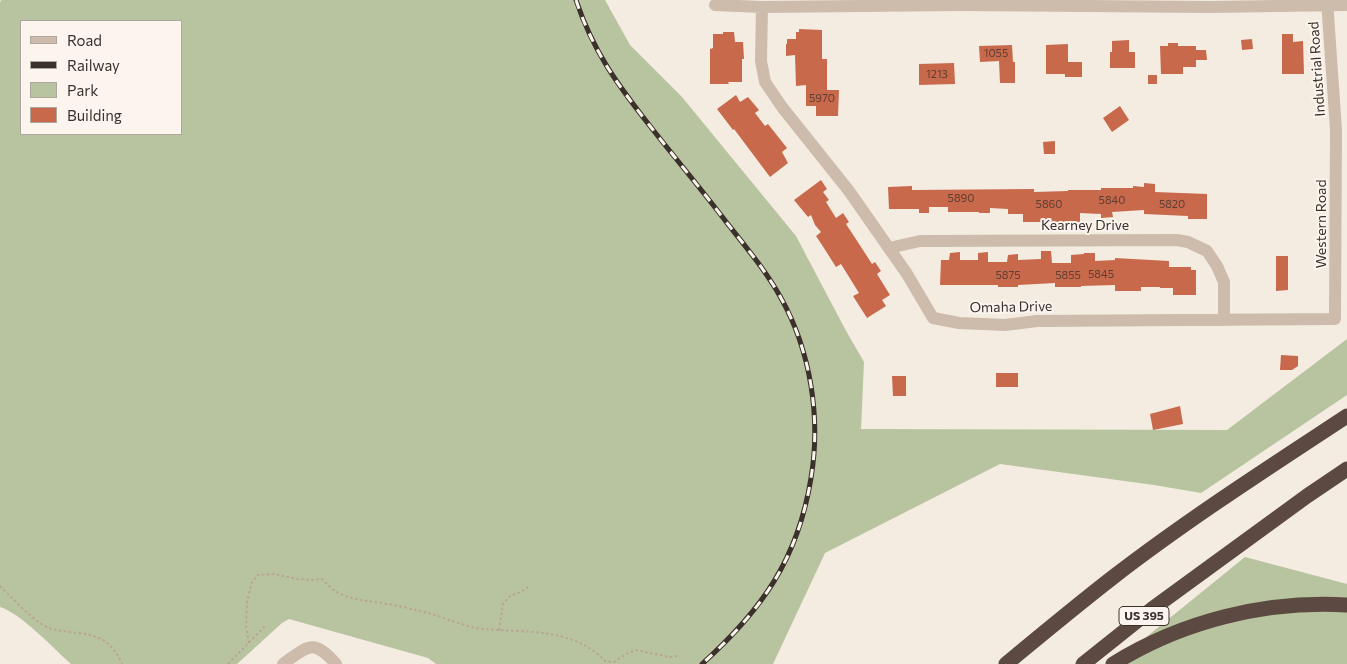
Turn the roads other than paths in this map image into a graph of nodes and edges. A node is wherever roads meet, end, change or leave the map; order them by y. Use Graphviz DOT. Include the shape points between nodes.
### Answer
graph roads {
  1 [pos="1327,3"];
  2 [pos="715,5"];
  3 [pos="1347,5"];
  4 [pos="762,7"];
  5 [pos="1336,130"];
  6 [pos="889,248"];
  7 [pos="1335,319"];
  8 [pos="1224,320"];
  9 [pos="1347,416"];
  10 [pos="1347,469"];
  11 [pos="1347,605"];
  12 [pos="283,664"];
  13 [pos="336,664"];
  14 [pos="1006,664"];
  15 [pos="1084,664"];
  16 [pos="1112,664"];
  1 -- 3 [label="street"];
  1 -- 4 [label="street" via="1210,7"];
  1 -- 5 [label="street, Industrial Road"];
  2 -- 4 [label="street"];
  4 -- 6 [label="street, Omaha Drive" via="765,82"];
  5 -- 7 [label="street, Western Road"];
  6 -- 8 [label="street, Omaha Drive" via="933,318 1005,325 1037,321"];
  6 -- 8 [label="street, Kearney Drive" via="920,241 1188,242 1207,251 1217,266 1224,282"];
  7 -- 8 [label="street, Omaha Drive"];
  9 -- 14 [label="highway" via="1161,542"];
  10 -- 15 [label="highway, US 395" via="1152,609"];
  11 -- 16 [label="highway" via="1299,605 1238,613 1176,632"];
  12 -- 13 [label="street" via="305,648 314,647 326,652"];
}
